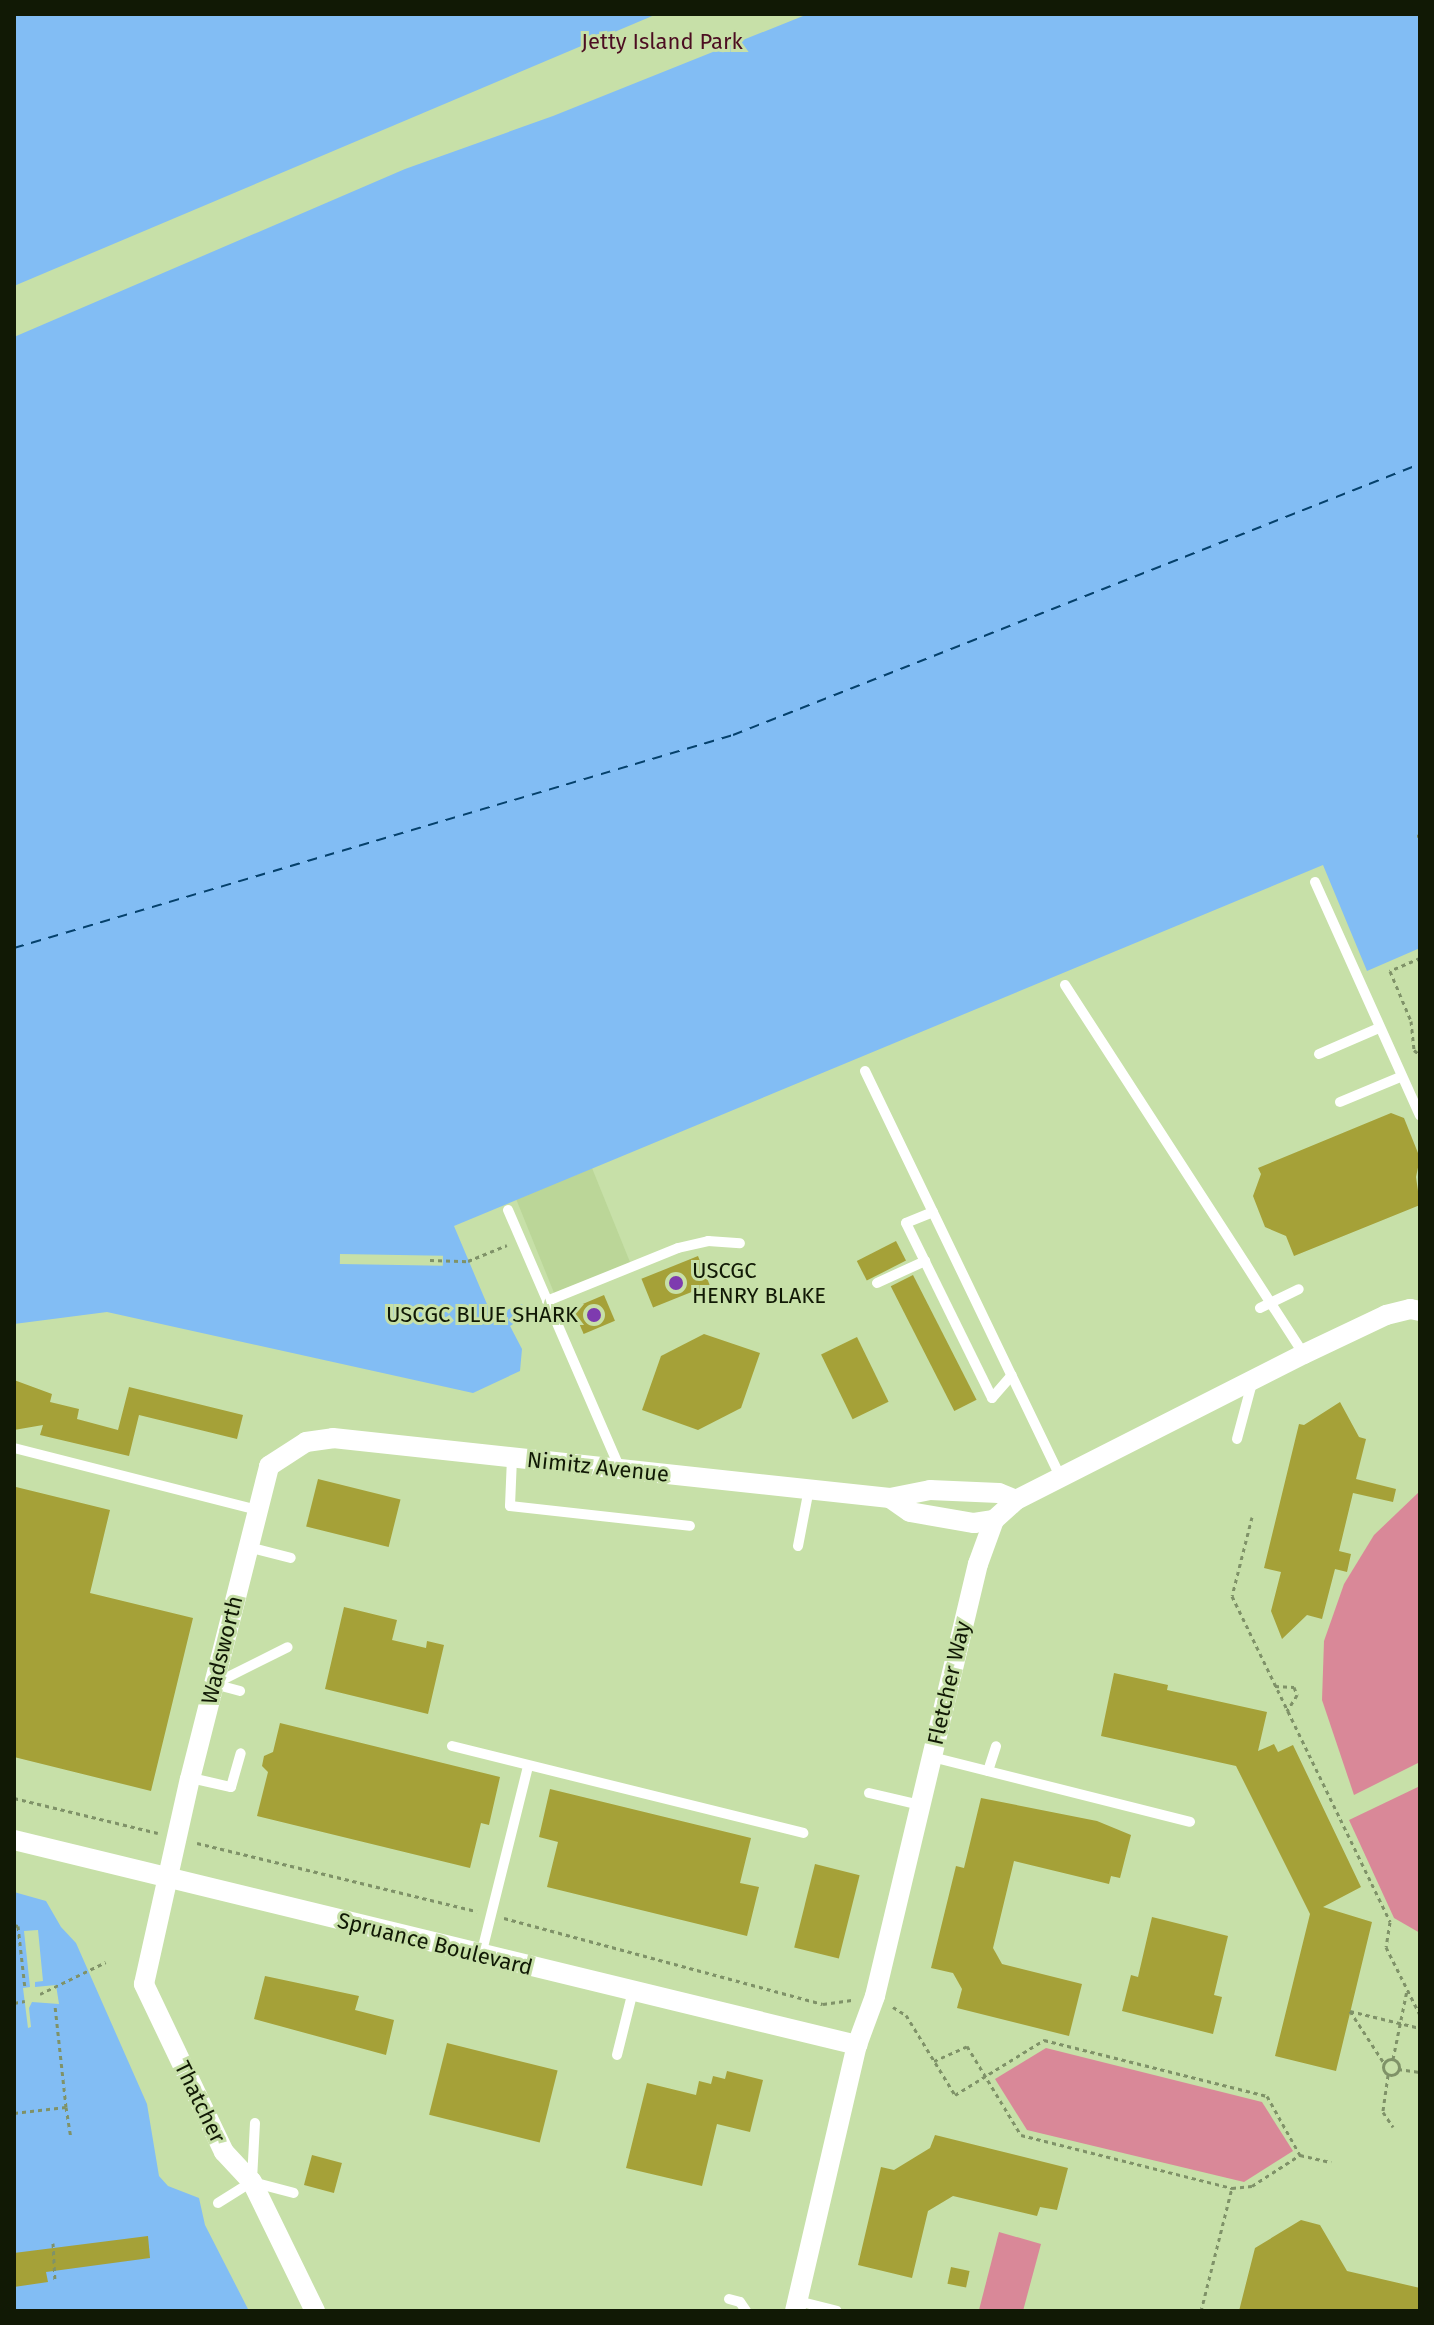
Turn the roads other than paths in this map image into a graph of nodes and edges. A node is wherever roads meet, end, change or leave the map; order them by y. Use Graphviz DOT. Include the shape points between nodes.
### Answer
graph roads {
  1 [pos="1315,882"];
  2 [pos="1065,985"];
  3 [pos="1379,1028"];
  4 [pos="1319,1054"];
  5 [pos="865,1071"];
  6 [pos="1400,1077"];
  7 [pos="1340,1102"];
  8 [pos="1420,1116"];
  9 [pos="508,1210"];
  10 [pos="933,1212"];
  11 [pos="740,1243"];
  12 [pos="925,1261"];
  13 [pos="877,1283"];
  14 [pos="1299,1289"];
  15 [pos="547,1301"];
  16 [pos="1265,1305"];
  17 [pos="1420,1311"];
  18 [pos="1304,1354"];
  19 [pos="1012,1375"];
  20 [pos="1253,1380"];
  21 [pos="1237,1439"];
  22 [pos="306,1442"];
  23 [pos="14,1448"];
  24 [pos="512,1458"];
  25 [pos="620,1469"];
  26 [pos="1060,1477"];
  27 [pos="809,1489"];
  28 [pos="890,1498"];
  29 [pos="1016,1500"];
  30 [pos="257,1510"];
  31 [pos="994,1520"];
  32 [pos="690,1526"];
  33 [pos="798,1546"];
  34 [pos="248,1547"];
  35 [pos="291,1558"];
  36 [pos="288,1647"];
  37 [pos="214,1684"];
  38 [pos="240,1691"];
  39 [pos="452,1746"];
  40 [pos="996,1746"];
  41 [pos="241,1753"];
  42 [pos="932,1757"];
  43 [pos="528,1766"];
  44 [pos="988,1771"];
  45 [pos="191,1778"];
  46 [pos="869,1793"];
  47 [pos="920,1805"];
  48 [pos="1190,1822"];
  49 [pos="803,1833"];
  50 [pos="14,1840"];
  51 [pos="167,1877"];
  52 [pos="481,1955"];
  53 [pos="633,1991"];
  54 [pos="857,2045"];
  55 [pos="617,2055"];
  56 [pos="255,2123"];
  57 [pos="252,2182"];
  58 [pos="294,2193"];
  59 [pos="218,2203"];
  60 [pos="729,2299"];
  61 [pos="797,2306"];
  62 [pos="319,2310"];
  63 [pos="746,2311"];
  64 [pos="837,2311"];
  1 -- 3 [label="lane"];
  2 -- 16 [label="lane"];
  3 -- 4 [label="lane"];
  3 -- 6 [label="lane"];
  5 -- 10 [label="lane"];
  6 -- 7 [label="lane"];
  6 -- 8 [label="lane"];
  9 -- 15 [label="lane"];
  10 -- 12 [label="lane" via="906,1223"];
  10 -- 19 [label="lane"];
  11 -- 15 [label="lane" via="708,1241 678,1248"];
  12 -- 13 [label="lane"];
  12 -- 19 [label="lane" via="992,1398"];
  14 -- 16 [label="lane"];
  15 -- 25 [label="lane"];
  16 -- 18 [label="lane"];
  17 -- 18 [label="street, Fletcher Way" via="1386,1315"];
  18 -- 20 [label="street, Fletcher Way"];
  19 -- 26 [label="lane"];
  20 -- 21 [label="lane"];
  20 -- 26 [label="street, Fletcher Way"];
  22 -- 24 [label="street, Nimitz Avenue" via="333,1438"];
  22 -- 30 [label="street, Wadsworth" via="269,1466"];
  23 -- 30 [label="lane"];
  24 -- 25 [label="street, Nimitz Avenue"];
  24 -- 32 [label="lane" via="510,1506"];
  25 -- 27 [label="street, Nimitz Avenue"];
  26 -- 29 [label="street, Fletcher Way"];
  27 -- 28 [label="street, Nimitz Avenue"];
  27 -- 33 [label="lane"];
  28 -- 29 [label="street, Nimitz Avenue" via="930,1490 999,1493"];
  28 -- 31 [label="street, Nimitz Avenue" via="910,1512 974,1523"];
  29 -- 31 [label="street, Fletcher Way"];
  30 -- 34 [label="street, Wadsworth"];
  31 -- 42 [label="street, Fletcher Way" via="978,1564"];
  34 -- 35 [label="lane"];
  34 -- 37 [label="street, Wadsworth"];
  36 -- 37 [label="lane"];
  37 -- 38 [label="lane"];
  37 -- 45 [label="street, Wadsworth"];
  39 -- 43 [label="lane"];
  40 -- 44 [label="lane"];
  41 -- 45 [label="lane" via="231,1787"];
  42 -- 44 [label="lane"];
  42 -- 47 [label="street, Fletcher Way"];
  43 -- 49 [label="lane"];
  43 -- 52 [label="lane"];
  44 -- 48 [label="lane"];
  45 -- 51 [label="street, Wadsworth"];
  46 -- 47 [label="lane"];
  47 -- 54 [label="street, Fletcher Way" via="875,1996"];
  50 -- 51 [label="street, Spruance Boulevard"];
  51 -- 52 [label="street, Spruance Boulevard"];
  51 -- 57 [label="street, Thatcher" via="144,1984 224,2152"];
  52 -- 53 [label="street, Spruance Boulevard"];
  53 -- 54 [label="street, Spruance Boulevard"];
  53 -- 55 [label="lane"];
  54 -- 61 [label="street, Fletcher Way"];
  56 -- 57 [label="lane"];
  57 -- 58 [label="lane"];
  57 -- 59 [label="lane"];
  57 -- 62 [label="street, Thatcher" via="293,2250"];
  60 -- 63 [label="lane"];
  61 -- 64 [label="lane"];
}
